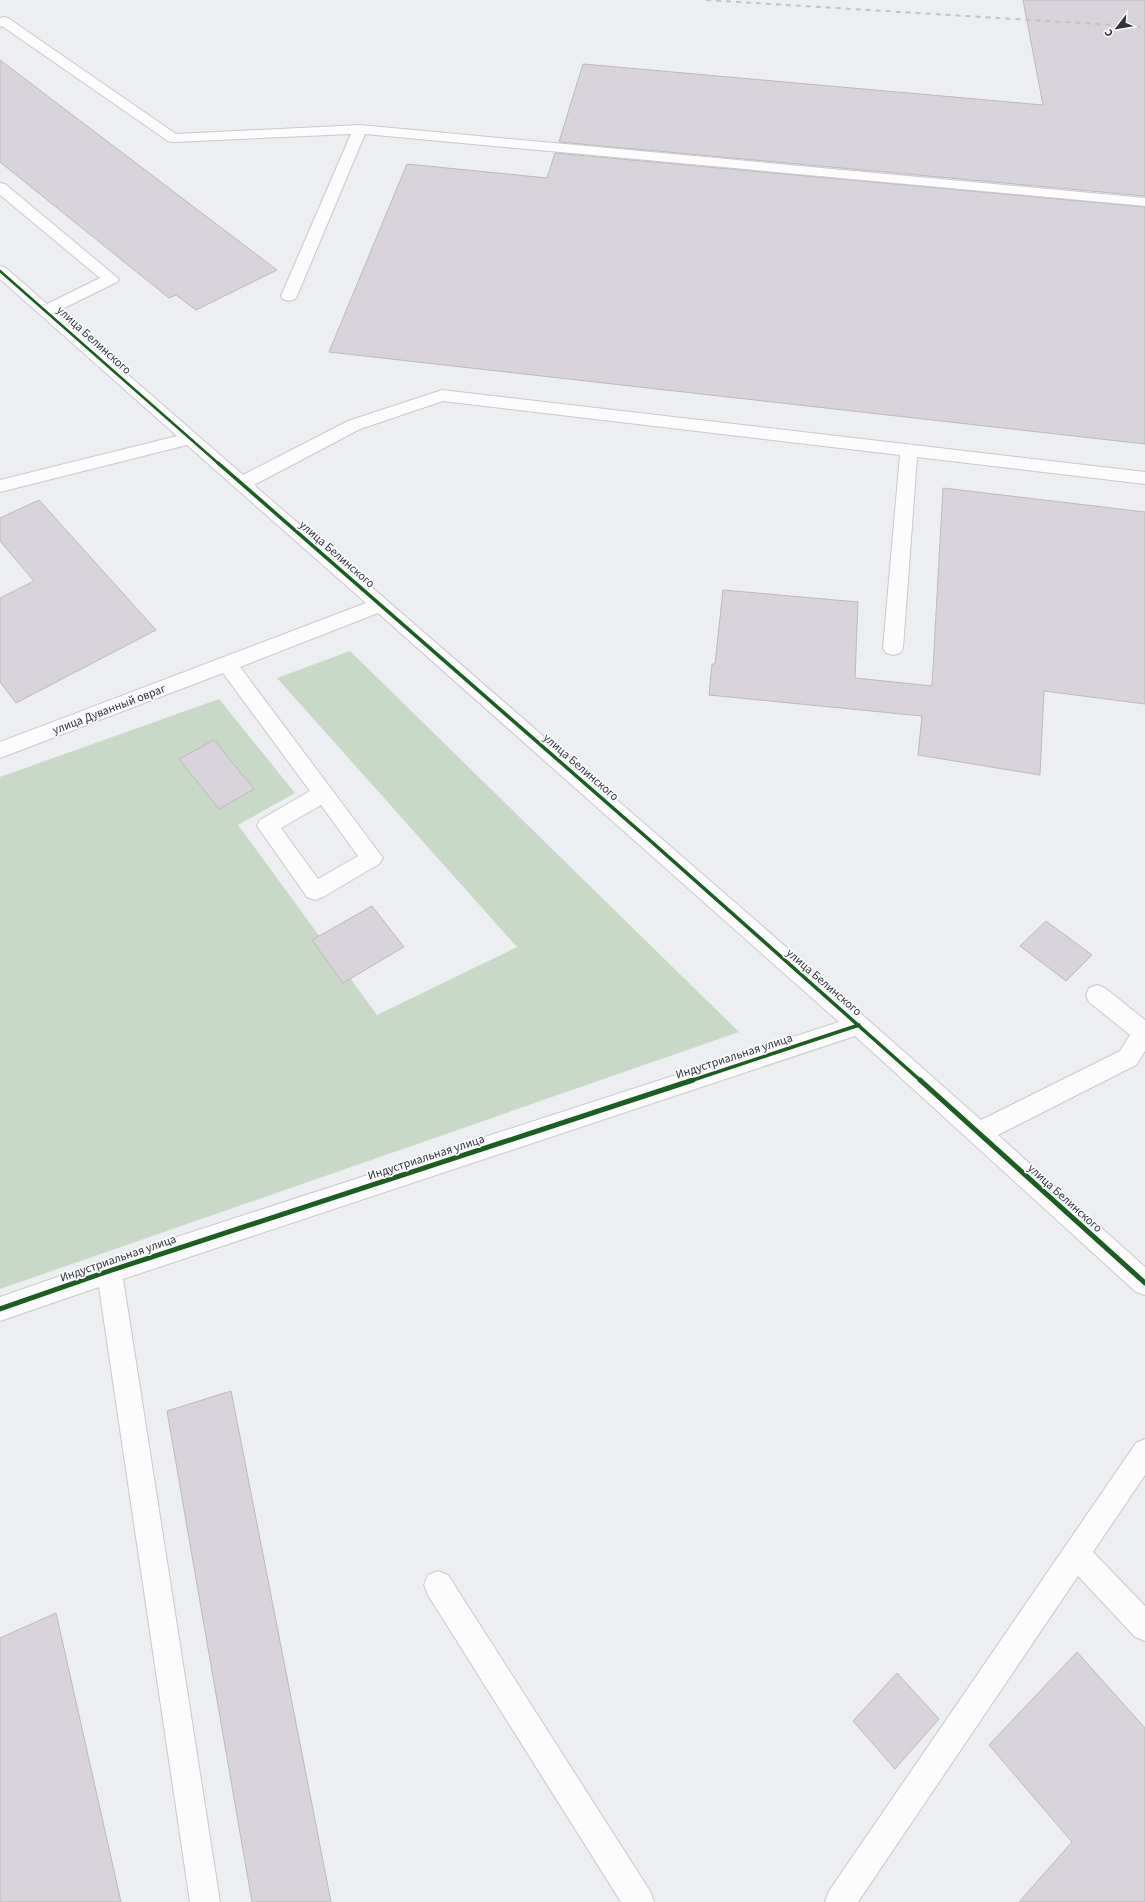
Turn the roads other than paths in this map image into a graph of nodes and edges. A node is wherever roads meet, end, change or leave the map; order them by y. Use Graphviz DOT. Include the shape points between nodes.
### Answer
graph roads {
  1 [pos="0,22"];
  2 [pos="360,129"];
  3 [pos="0,187"];
  4 [pos="1145,202"];
  5 [pos="0,271"];
  6 [pos="290,296"];
  7 [pos="45,310"];
  8 [pos="190,439"];
  9 [pos="909,450"];
  10 [pos="1145,478"];
  11 [pos="241,484"];
  12 [pos="0,486"];
  13 [pos="381,605"];
  14 [pos="893,648"];
  15 [pos="222,665"];
  16 [pos="0,750"];
  17 [pos="324,793"];
  18 [pos="1096,995"];
  19 [pos="859,1025"];
  20 [pos="1144,1033"];
  21 [pos="978,1133"];
  22 [pos="109,1271"];
  23 [pos="1145,1283"];
  24 [pos="0,1309"];
  25 [pos="1145,1452"];
  26 [pos="1076,1554"];
  27 [pos="438,1584"];
  28 [pos="1145,1626"];
  29 [pos="205,1902"];
  30 [pos="640,1902"];
  31 [pos="840,1902"];
  1 -- 2 [label="street" via="3,21 173,138"];
  2 -- 4 [label="street"];
  2 -- 6 [label="street"];
  3 -- 7 [label="street" via="111,279"];
  5 -- 7 [label="street, улица Белинского"];
  7 -- 8 [label="street, улица Белинского"];
  8 -- 11 [label="street, улица Белинского"];
  8 -- 12 [label="street"];
  9 -- 10 [label="street"];
  9 -- 11 [label="street" via="442,395 354,425"];
  9 -- 14 [label="street"];
  11 -- 13 [label="street, улица Белинского"];
  13 -- 15 [label="street, улица Дуванный овраг"];
  13 -- 19 [label="street, улица Белинского"];
  15 -- 16 [label="street, улица Дуванный овраг"];
  15 -- 17 [label="street"];
  17 -- 17 [label="street" via="372,858 315,892 267,826"];
  18 -- 20 [label="street"];
  19 -- 21 [label="street, улица Белинского"];
  19 -- 22 [label="street, Индустриальная улица"];
  20 -- 21 [label="street" via="1128,1058"];
  21 -- 23 [label="street, улица Белинского"];
  22 -- 24 [label="street, Индустриальная улица"];
  22 -- 29 [label="street"];
  25 -- 26 [label="street"];
  26 -- 28 [label="street"];
  26 -- 31 [label="street"];
  27 -- 30 [label="street"];
}
